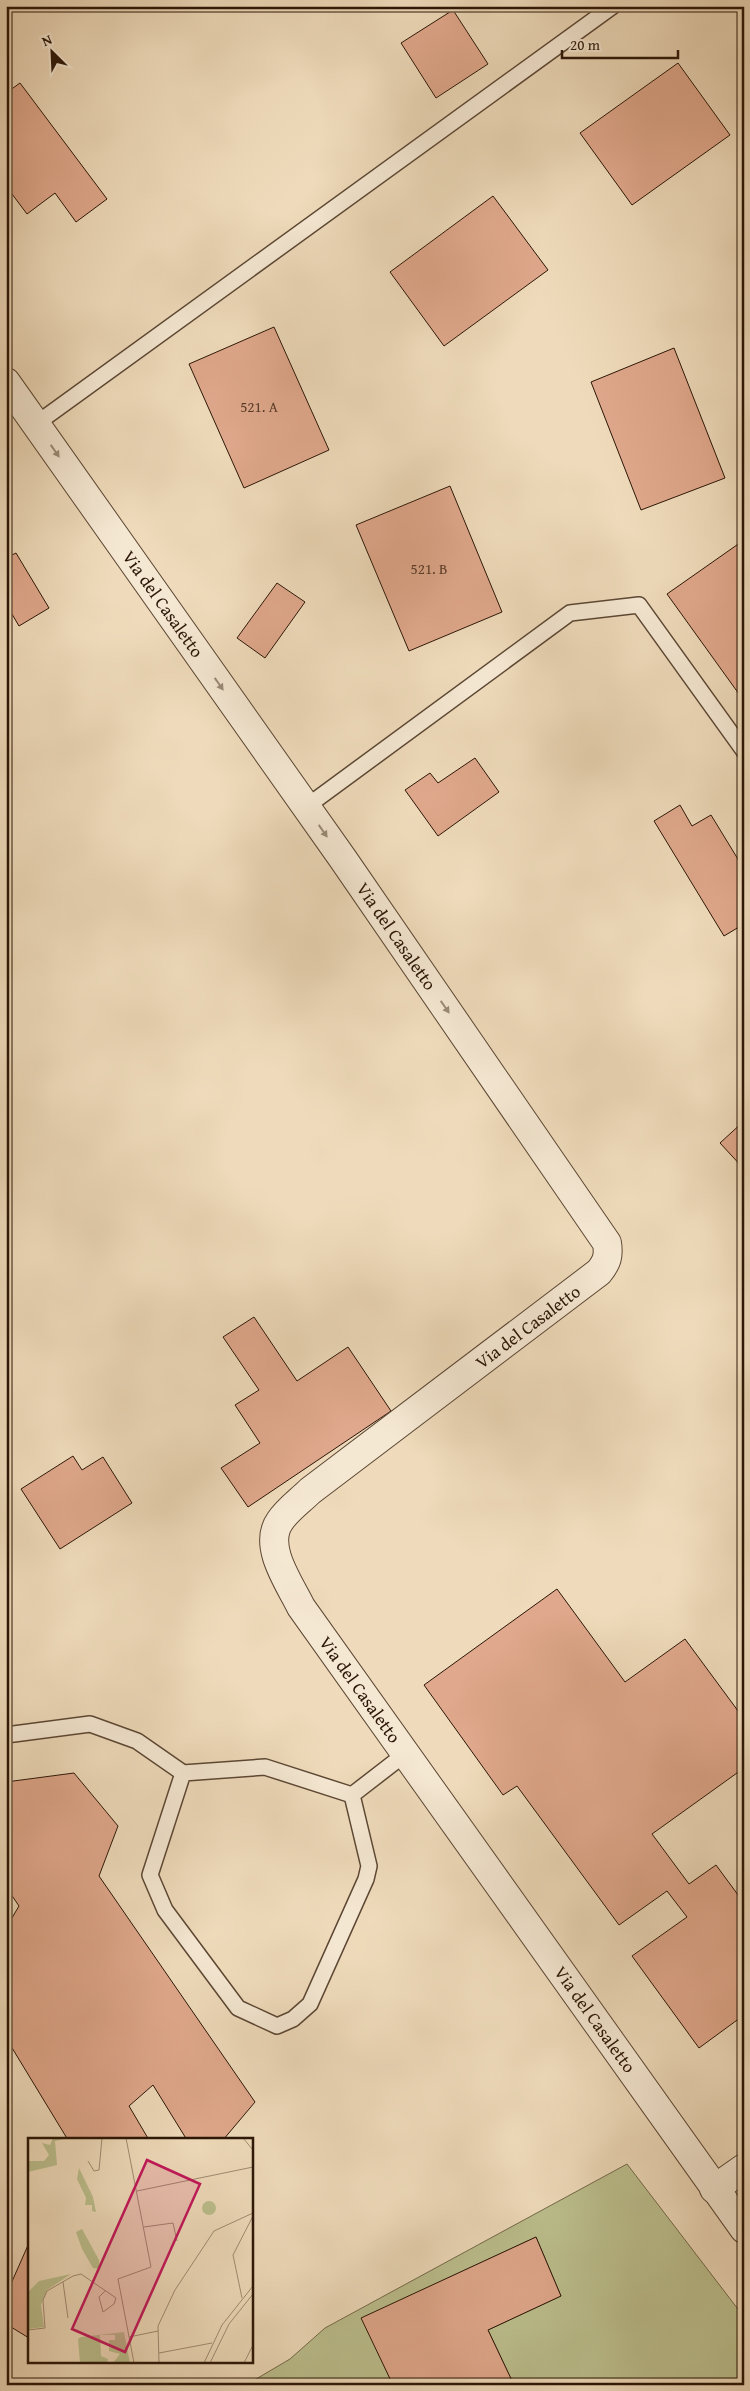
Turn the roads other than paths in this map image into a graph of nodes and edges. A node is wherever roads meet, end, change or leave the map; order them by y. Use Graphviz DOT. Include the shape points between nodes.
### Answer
graph roads {
  1 [pos="613,6"];
  2 [pos="6,382"];
  3 [pos="36,424"];
  4 [pos="744,751"];
  5 [pos="306,807"];
  6 [pos="6,1735"];
  7 [pos="406,1754"];
  8 [pos="183,1774"];
  9 [pos="352,1795"];
  10 [pos="744,2168"];
  11 [pos="714,2189"];
  12 [pos="744,2229"];
  1 -- 3 [label="lane"];
  2 -- 3 [label="street, Via del Casaletto"];
  3 -- 5 [label="street, Via del Casaletto, one-way"];
  4 -- 5 [label="lane" via="639,605 578,612 570,614"];
  5 -- 7 [label="street, Via del Casaletto, one-way" via="597,1226 609,1253 606,1263 595,1276 310,1491 279,1521 274,1539 276,1555 301,1607"];
  6 -- 8 [label="lane" via="90,1724 137,1742"];
  7 -- 9 [label="lane"];
  7 -- 11 [label="street, Via del Casaletto"];
  8 -- 9 [label="lane" via="264,1767"];
  8 -- 9 [label="lane" via="150,1875 165,1910 238,2008 278,2026 293,2019 310,2004 366,1879 369,1866"];
  10 -- 11 [label="street"];
  11 -- 12 [label="street, Via del Casaletto"];
}
